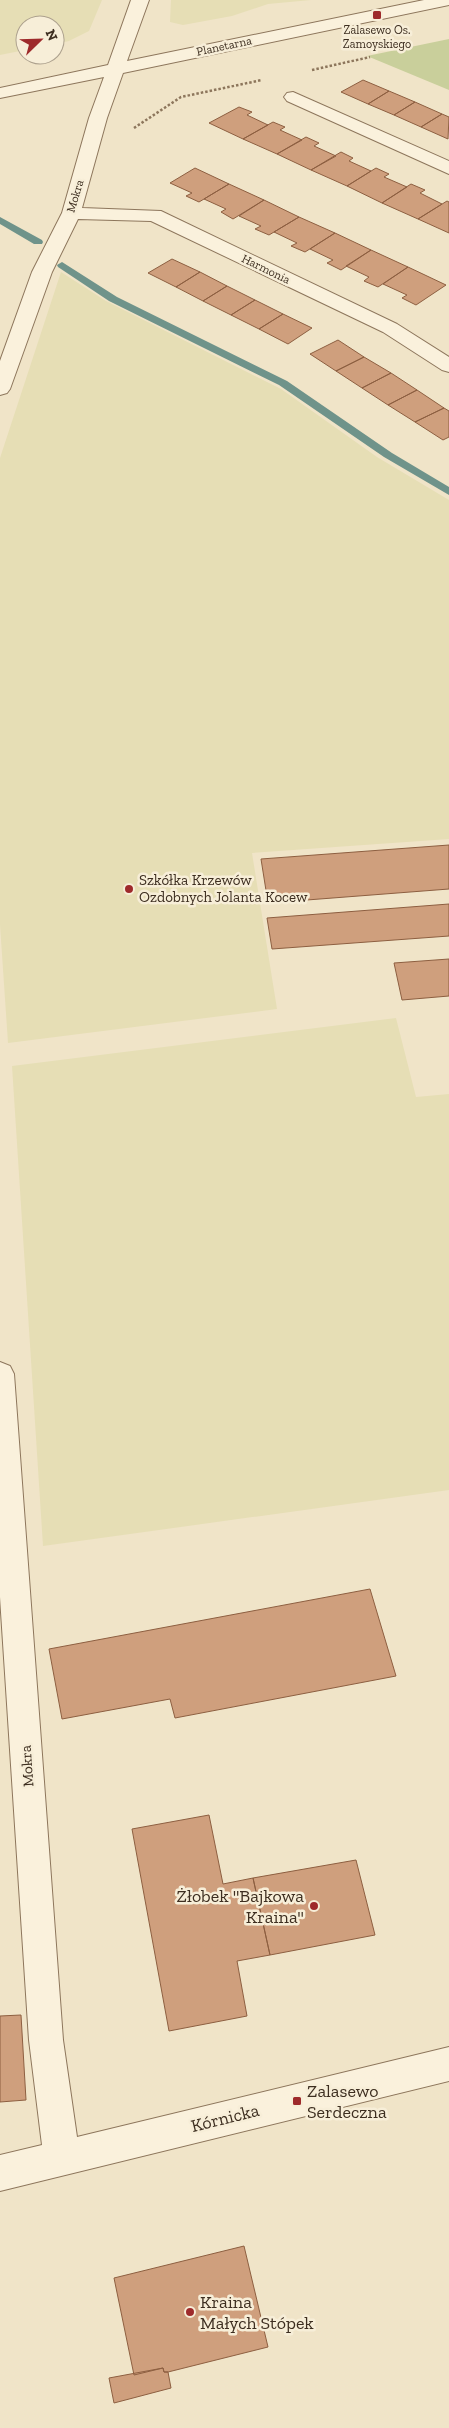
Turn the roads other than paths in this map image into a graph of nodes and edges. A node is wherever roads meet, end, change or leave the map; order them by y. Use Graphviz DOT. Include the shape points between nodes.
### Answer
graph roads {
  1 [pos="140,0"];
  2 [pos="449,0"];
  3 [pos="117,68"];
  4 [pos="0,93"];
  5 [pos="293,97"];
  6 [pos="449,168"];
  7 [pos="71,213"];
  8 [pos="449,366"];
  9 [pos="0,389"];
  10 [pos="0,1374"];
  11 [pos="449,2064"];
  12 [pos="62,2158"];
  13 [pos="0,2173"];
  1 -- 3 [label="street, Mokra"];
  2 -- 3 [label="street, Planetarna"];
  3 -- 4 [label="street, Planetarna"];
  3 -- 7 [label="street, Mokra" via="98,118"];
  5 -- 6 [label="street"];
  7 -- 8 [label="street, Harmonia" via="154,215 390,328"];
  7 -- 9 [label="street, Mokra" via="42,272"];
  10 -- 12 [label="street, Mokra" via="46,2040"];
  11 -- 12 [label="street, Kórnicka"];
  12 -- 13 [label="street, Kórnicka"];
}
